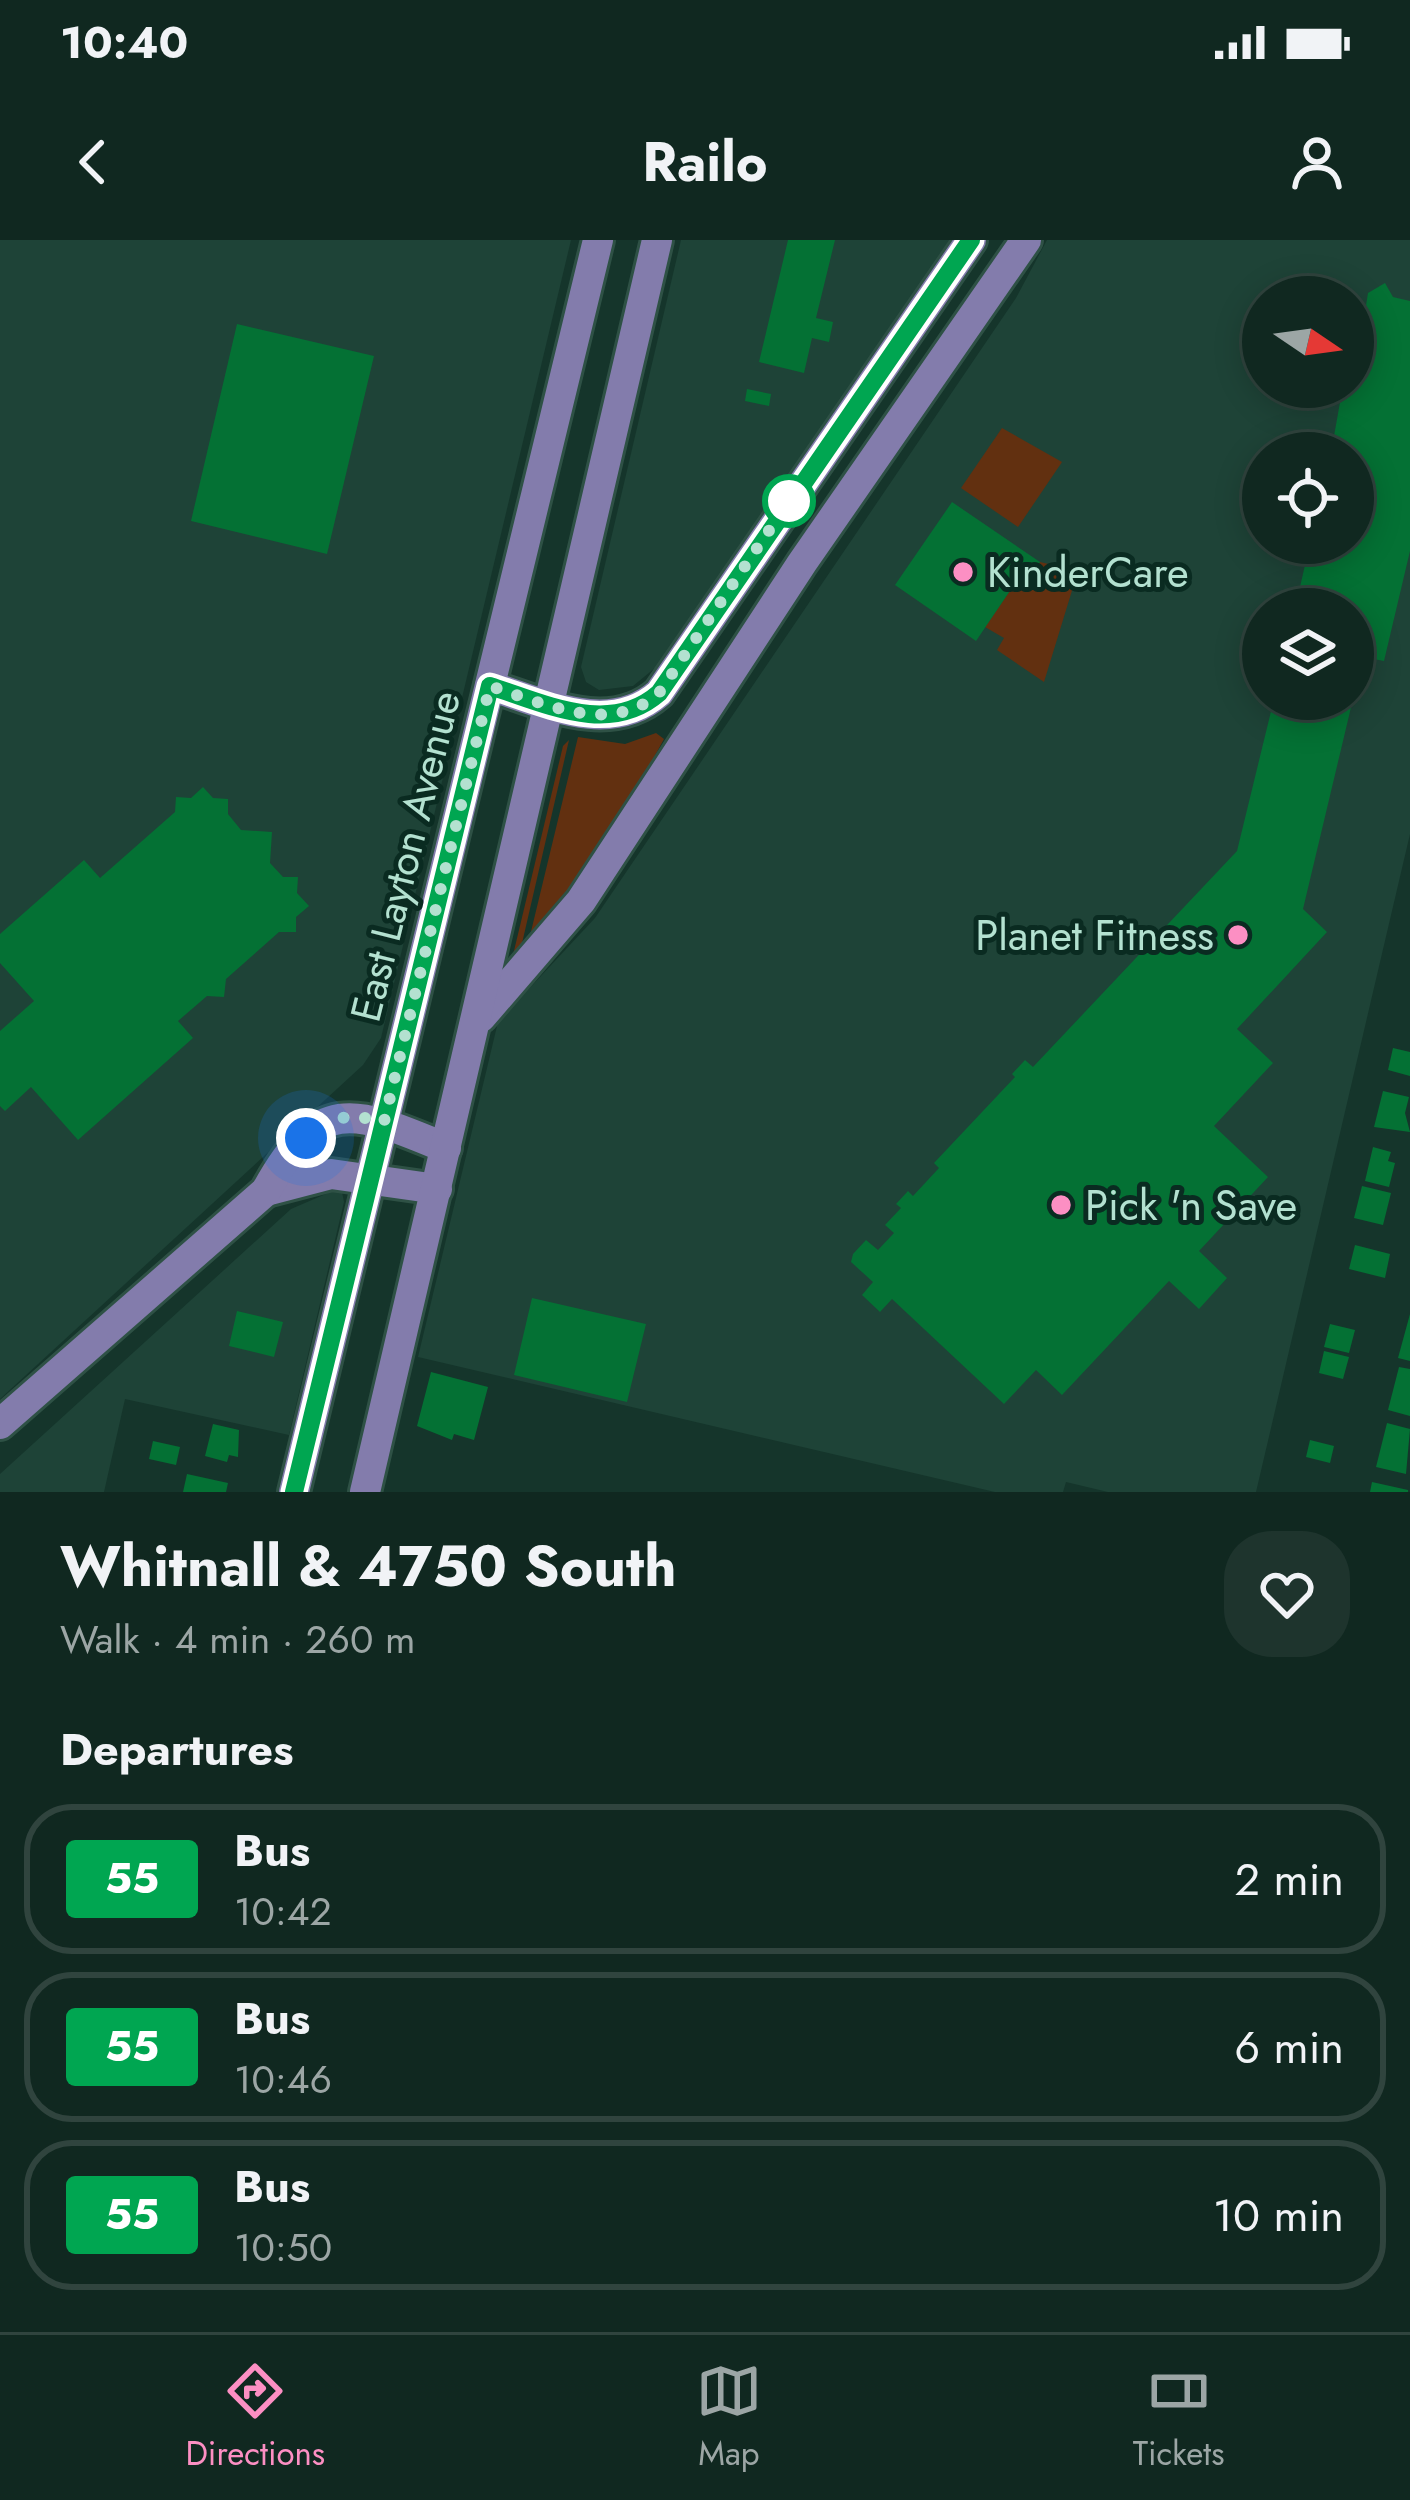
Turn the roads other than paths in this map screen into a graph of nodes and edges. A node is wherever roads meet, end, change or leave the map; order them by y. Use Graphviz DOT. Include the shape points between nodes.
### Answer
graph roads {
  1 [pos="598,240"];
  2 [pos="645,240"];
  3 [pos="657,240"];
  4 [pos="971,240"];
  5 [pos="1025,240"];
  6 [pos="639,317"];
  7 [pos="490,686"];
  8 [pos="550,705"];
  9 [pos="477,1022"];
  10 [pos="384,1122"];
  11 [pos="446,1148"];
  12 [pos="371,1176"];
  13 [pos="436,1189"];
  14 [pos="266,1191"];
  15 [pos="0,1424"];
  16 [pos="294,1492"];
  17 [pos="365,1492"];
  1 -- 7 [label="main road, East Layton Avenue"];
  2 -- 6 [label="main road"];
  3 -- 6 [label="main road"];
  4 -- 8 [label="main road" via="659,693 621,717"];
  5 -- 9 [label="main road" via="581,902"];
  6 -- 8 [label="main road"];
  7 -- 8 [label="main road"];
  7 -- 10 [label="main road, East Layton Avenue"];
  8 -- 9 [label="main road"];
  9 -- 11 [label="main road"];
  10 -- 11 [label="main road"];
  10 -- 12 [label="main road, East Layton Avenue"];
  10 -- 14 [label="main road" via="328,1119 284,1158"];
  11 -- 13 [label="main road"];
  12 -- 13 [label="main road"];
  12 -- 14 [label="main road" via="331,1174"];
  12 -- 16 [label="main road, East Layton Avenue"];
  13 -- 17 [label="main road"];
  14 -- 15 [label="main road"];
}
